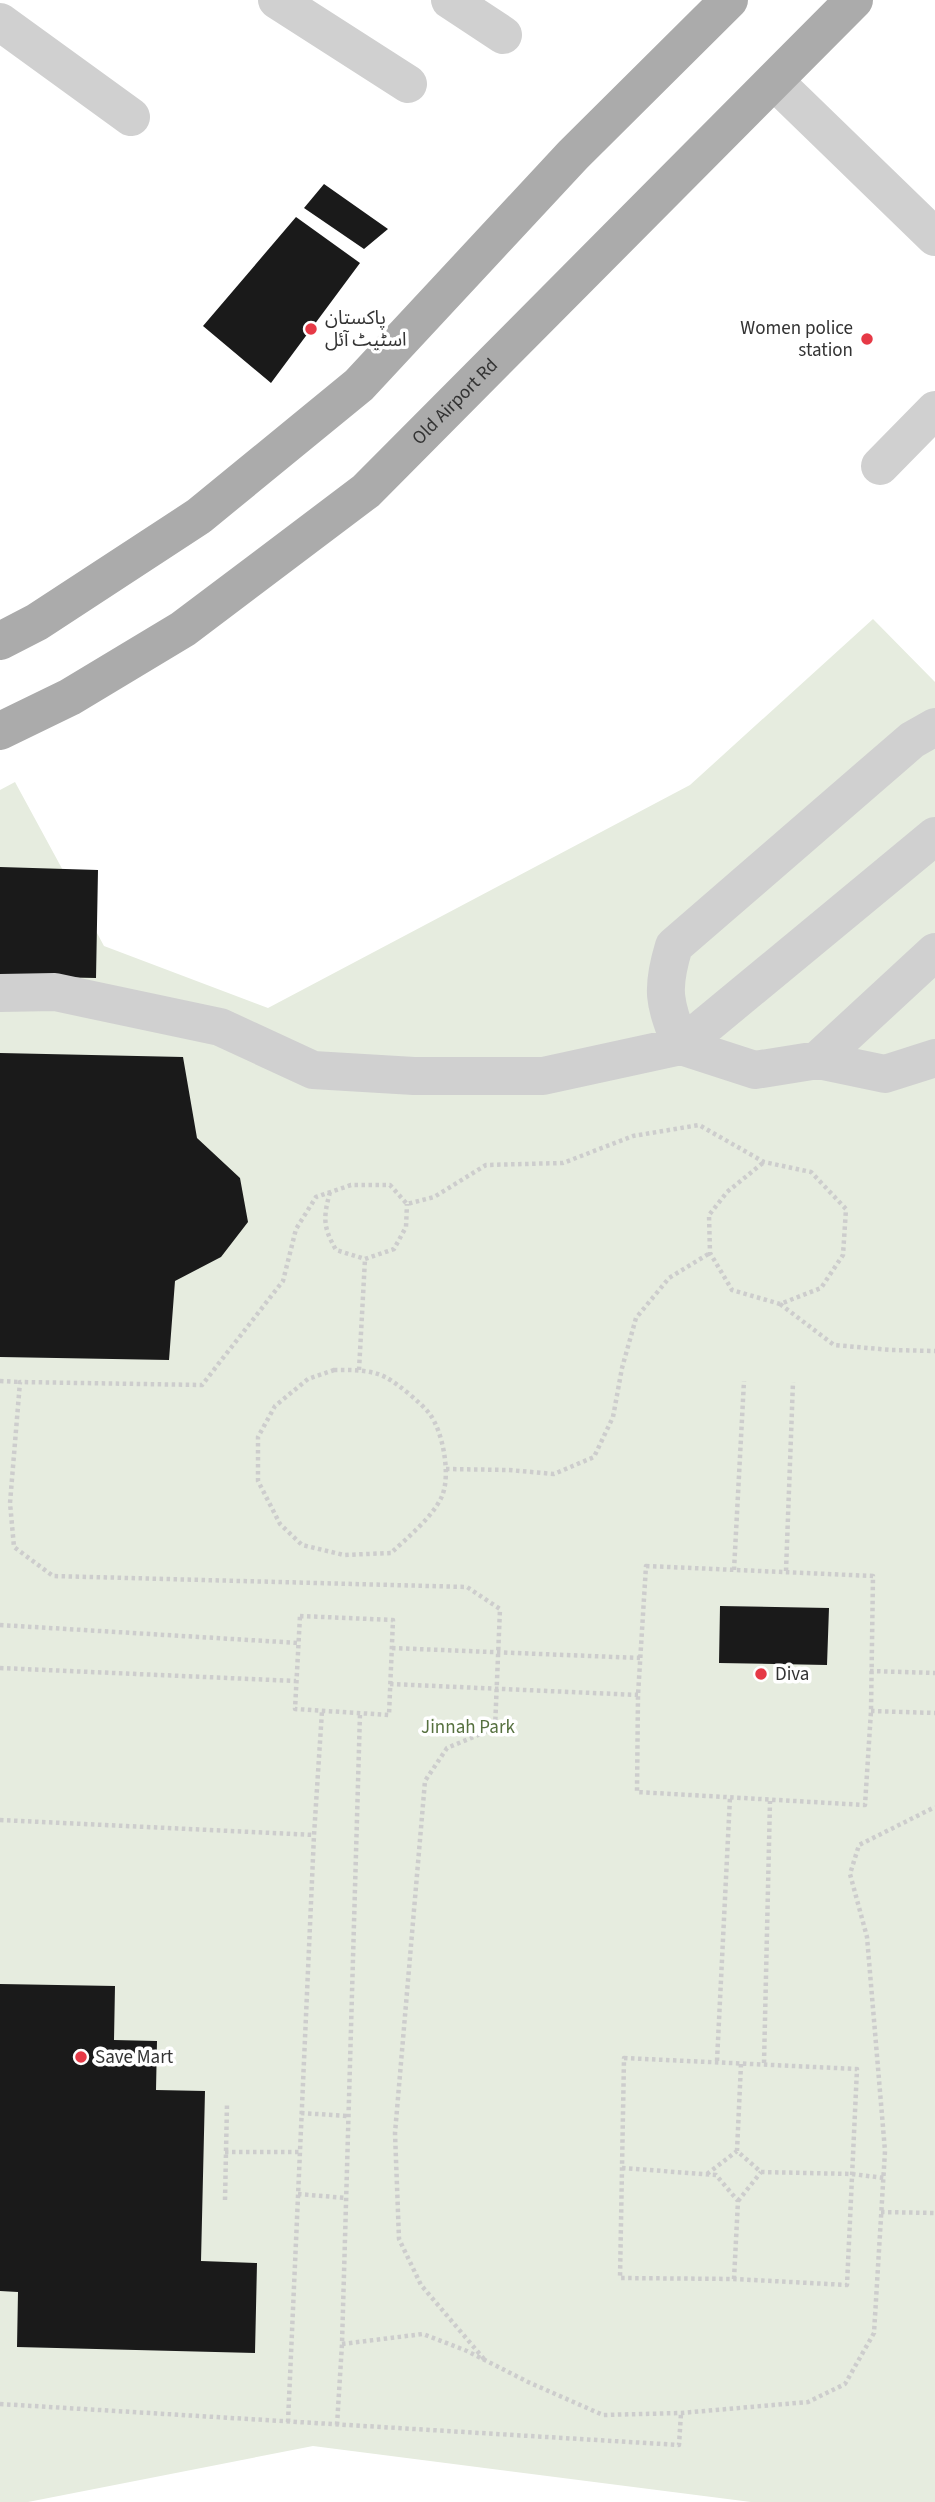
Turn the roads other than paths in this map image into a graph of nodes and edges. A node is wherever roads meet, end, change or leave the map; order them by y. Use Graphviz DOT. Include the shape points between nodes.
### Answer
graph roads {
  1 [pos="277,0"];
  2 [pos="450,0"];
  3 [pos="729,0"];
  4 [pos="854,0"];
  5 [pos="0,22"];
  6 [pos="503,35"];
  7 [pos="774,80"];
  8 [pos="408,83"];
  9 [pos="131,117"];
  10 [pos="935,237"];
  11 [pos="935,410"];
  12 [pos="880,466"];
  13 [pos="0,641"];
  14 [pos="935,727"];
  15 [pos="0,731"];
  16 [pos="935,836"];
  17 [pos="935,953"];
  18 [pos="0,993"];
  19 [pos="681,1046"];
  20 [pos="935,1058"];
  21 [pos="818,1060"];
  1 -- 8 [label="lane"];
  2 -- 6 [label="lane"];
  3 -- 13 [label="main road" via="573,156 359,385 199,516 37,622"];
  4 -- 7 [label="main road, Old Airport Rd"];
  5 -- 9 [label="lane"];
  7 -- 10 [label="lane"];
  7 -- 15 [label="main road, Old Airport Rd" via="366,491 183,629 70,697"];
  11 -- 12 [label="lane"];
  14 -- 19 [label="lane" via="912,740 674,946 666,972 666,1004"];
  16 -- 19 [label="lane"];
  17 -- 21 [label="lane"];
  18 -- 19 [label="lane" via="55,992 220,1027 313,1070 543,1076"];
  19 -- 21 [label="lane" via="755,1070"];
  20 -- 21 [label="lane" via="885,1074"];
}
